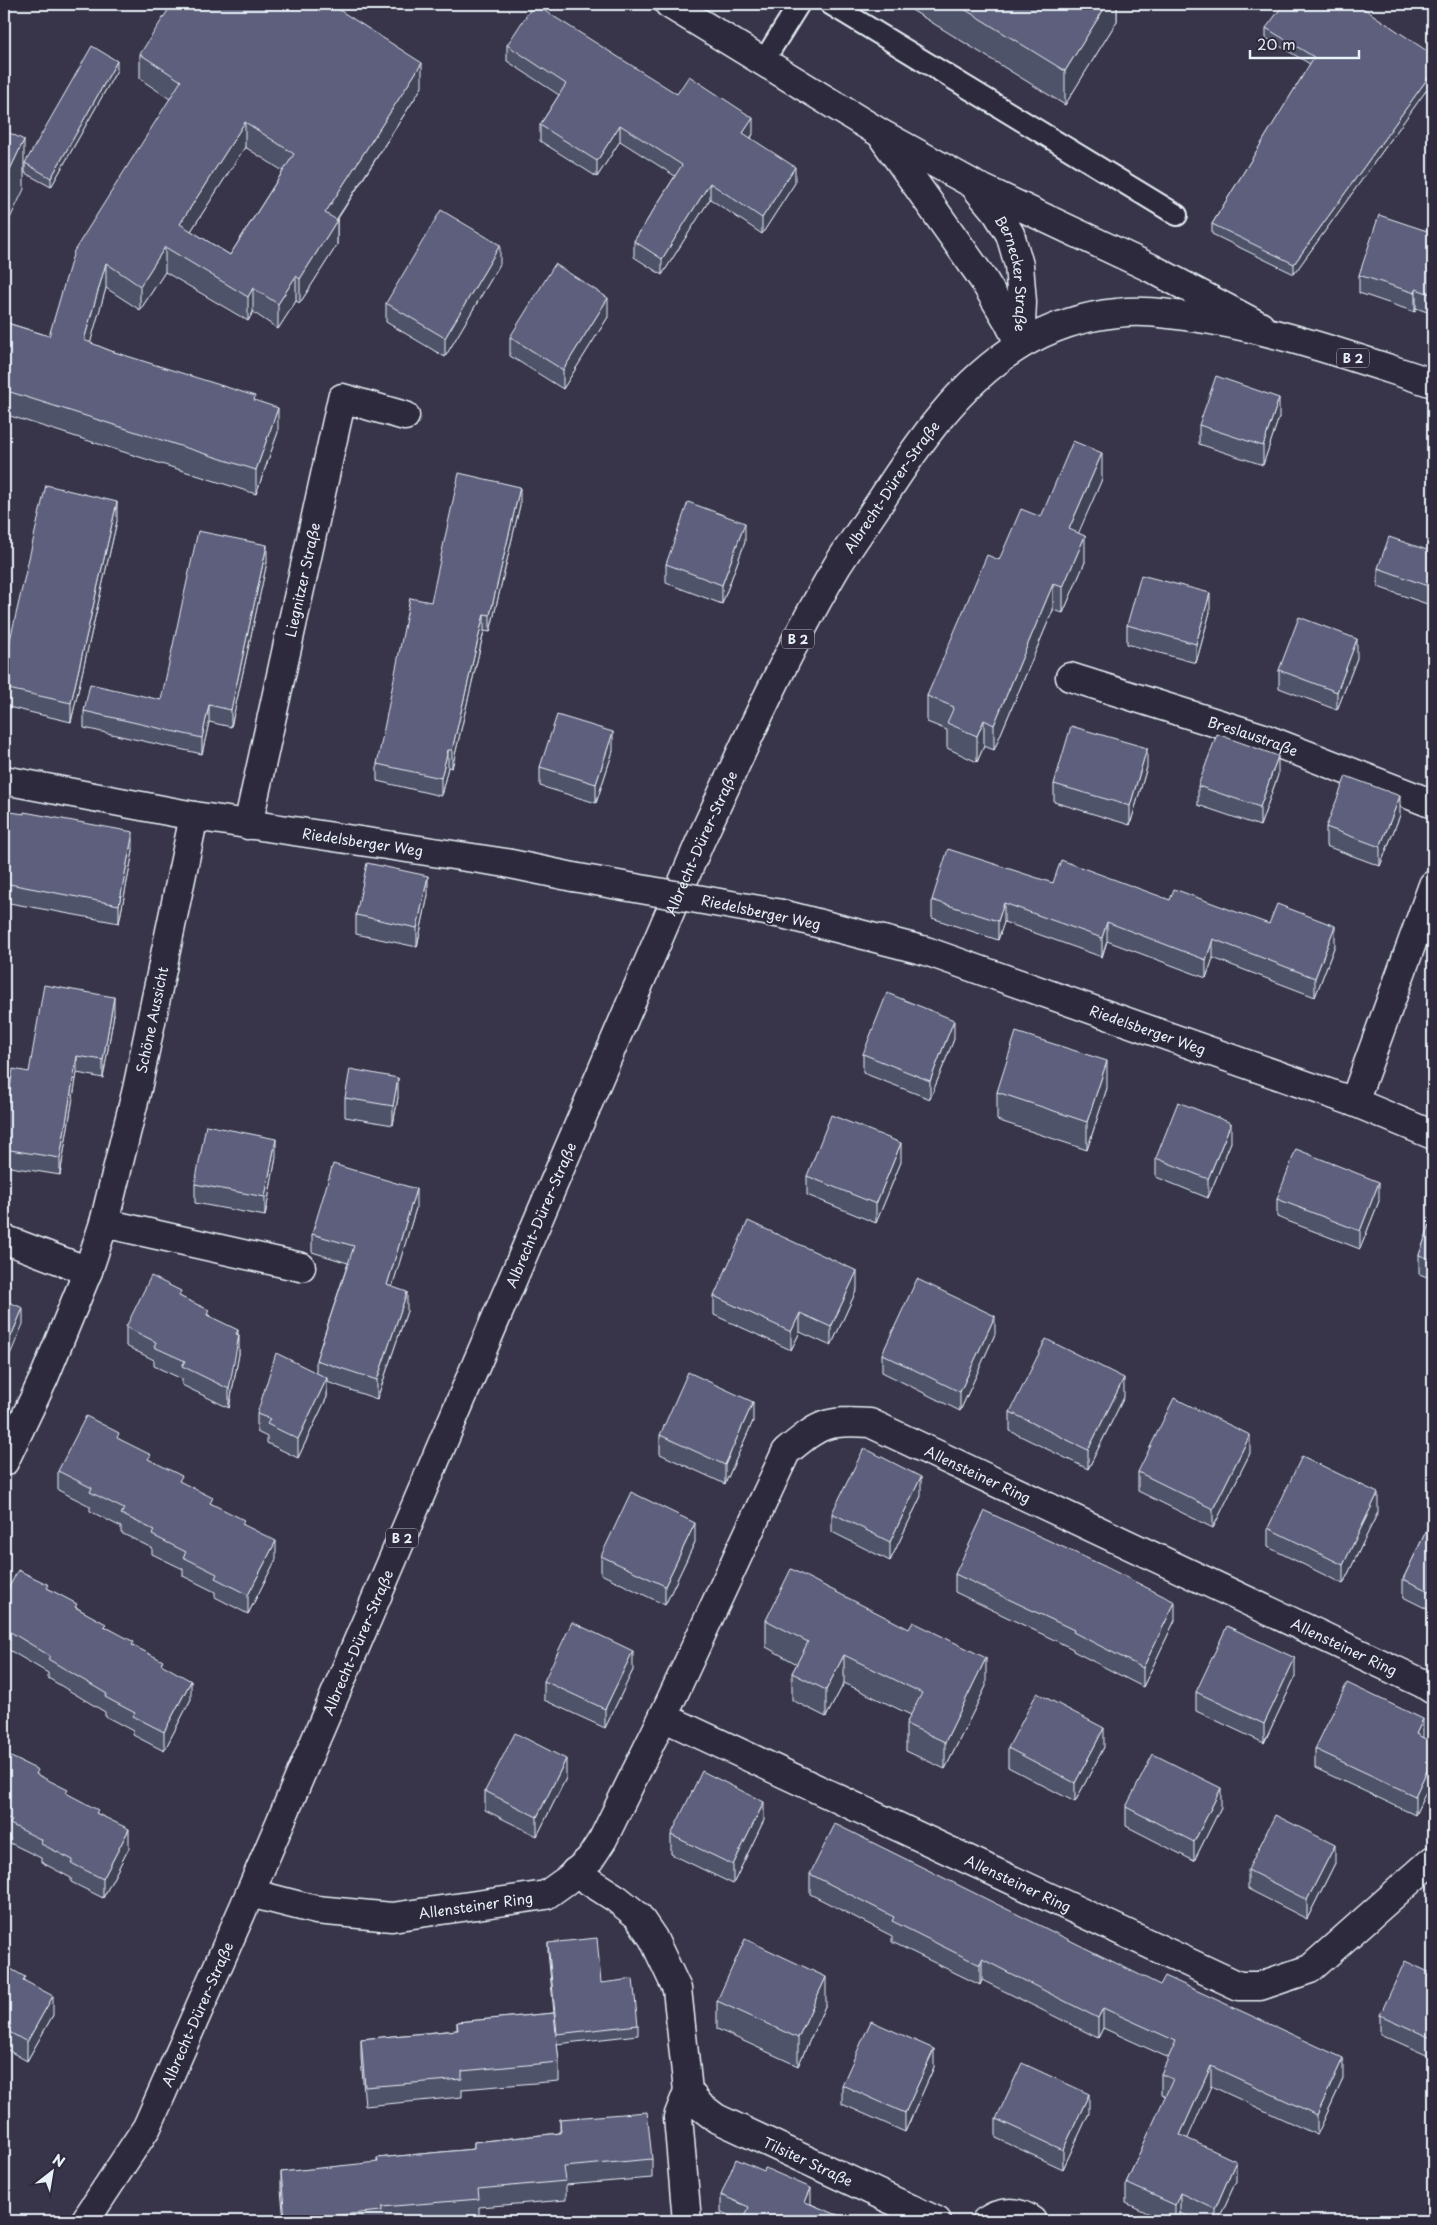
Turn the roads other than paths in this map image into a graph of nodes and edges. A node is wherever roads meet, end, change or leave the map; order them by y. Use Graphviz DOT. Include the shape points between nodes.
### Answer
graph roads {
  1 [pos="669,4"];
  2 [pos="799,4"];
  3 [pos="830,4"];
  4 [pos="763,62"];
  5 [pos="880,133"];
  6 [pos="973,184"];
  7 [pos="1177,215"];
  8 [pos="1273,333"];
  9 [pos="1020,345"];
  10 [pos="1433,383"];
  11 [pos="405,416"];
  12 [pos="1070,677"];
  13 [pos="4,780"];
  14 [pos="1433,804"];
  15 [pos="194,816"];
  16 [pos="248,825"];
  17 [pos="1433,885"];
  18 [pos="1354,1102"];
  19 [pos="1433,1135"];
  20 [pos="104,1223"];
  21 [pos="4,1239"];
  22 [pos="301,1267"];
  23 [pos="88,1271"];
  24 [pos="4,1462"];
  25 [pos="1433,1690"];
  26 [pos="663,1717"];
  27 [pos="1433,1860"];
  28 [pos="575,1872"];
  29 [pos="250,1893"];
  30 [pos="688,2091"];
  31 [pos="84,2221"];
  32 [pos="687,2221"];
  33 [pos="937,2221"];
  34 [pos="986,2221"];
  35 [pos="1032,2221"];
  1 -- 4 [label="street, Bernecker Straße"];
  2 -- 4 [label="lane"];
  3 -- 7 [label="lane"];
  4 -- 5 [label="street, Bernecker Straße"];
  5 -- 6 [label="street, Bernecker Straße"];
  5 -- 9 [label="street, Bernecker Straße" via="983,280"];
  6 -- 8 [label="street" via="1151,268"];
  6 -- 9 [label="street, Bernecker Straße" via="1010,234 1019,265 1022,302"];
  8 -- 9 [label="street, Albrecht-Dürer-Straße / B 2" via="1156,312 1119,312 1081,320"];
  8 -- 10 [label="street, B 2"];
  9 -- 29 [label="street, Albrecht-Dürer-Straße / B 2" via="953,402 917,445 837,566 754,725 699,844"];
  11 -- 16 [label="street, Liegnitzer Straße" via="342,398"];
  12 -- 14 [label="street, Breslaustraße" via="1262,737"];
  13 -- 15 [label="street, Riedelsberger Weg"];
  15 -- 16 [label="street, Riedelsberger Weg"];
  15 -- 20 [label="street, Schöne Aussicht" via="137,1089"];
  16 -- 18 [label="street, Riedelsberger Weg, bridge" via="506,863 782,914 926,951"];
  17 -- 18 [label="street"];
  18 -- 19 [label="street, Riedelsberger Weg"];
  20 -- 22 [label="street"];
  20 -- 23 [label="street, Schöne Aussicht"];
  21 -- 23 [label="street"];
  23 -- 24 [label="street, Schöne Aussicht" via="44,1378"];
  25 -- 26 [label="street, Allensteiner Ring" via="870,1423 839,1421 814,1429 786,1452"];
  26 -- 27 [label="street, Allensteiner Ring" via="1238,1986 1260,1986 1310,1969"];
  26 -- 28 [label="street, Allensteiner Ring" via="603,1839 590,1859"];
  28 -- 29 [label="street, Allensteiner Ring" via="546,1896 392,1917 316,1910"];
  28 -- 30 [label="street" via="631,1910 653,1938 677,1989"];
  29 -- 31 [label="street, Albrecht-Dürer-Straße / B 2" via="147,2128"];
  30 -- 32 [label="street" via="678,2117"];
  30 -- 33 [label="street, Tilsiter Straße" via="716,2118"];
  34 -- 35 [label="street" via="1009,2213"];
}
